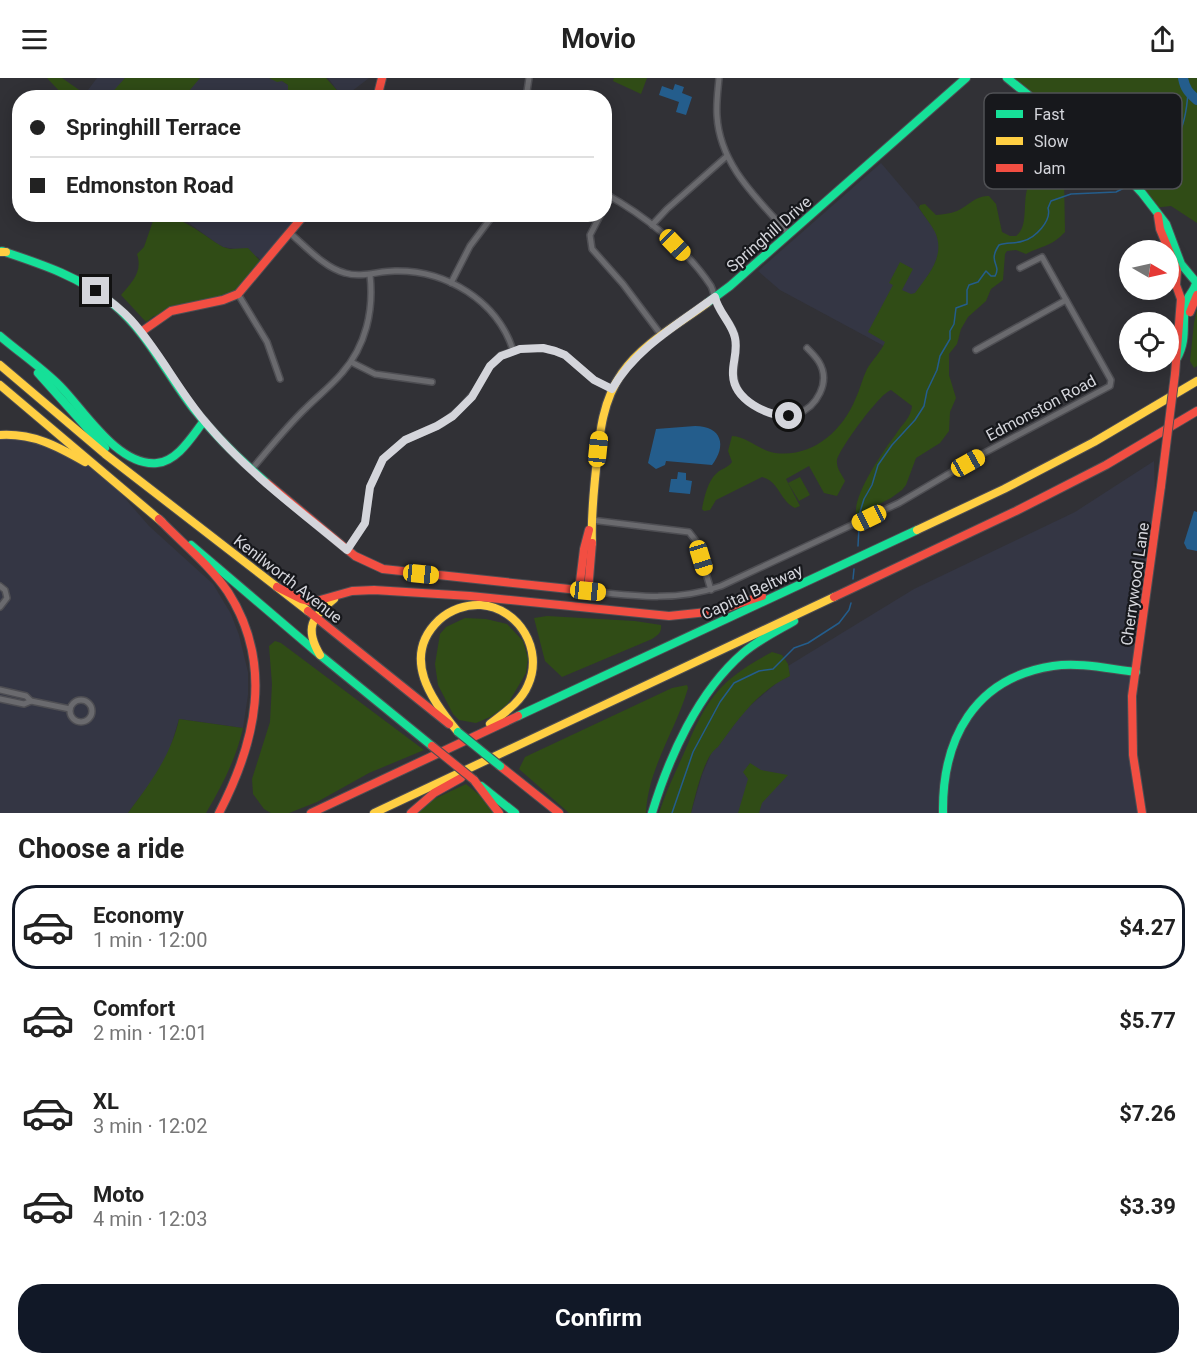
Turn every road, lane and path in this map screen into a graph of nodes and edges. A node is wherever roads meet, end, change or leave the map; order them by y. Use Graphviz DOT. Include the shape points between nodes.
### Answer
graph roads {
  1 [pos="719,78"];
  2 [pos="966,78"];
  3 [pos="1007,78"];
  4 [pos="1026,93"];
  5 [pos="727,156"];
  6 [pos="1138,189"];
  7 [pos="612,198"];
  8 [pos="1158,216"];
  9 [pos="299,222"];
  10 [pos="488,222"];
  11 [pos="597,222"];
  12 [pos="652,225"];
  13 [pos="290,233"];
  14 [pos="789,234"];
  15 [pos="1165,240"];
  16 [pos="2,252"];
  17 [pos="1020,268"];
  18 [pos="369,274"];
  19 [pos="1179,276"];
  20 [pos="1194,276"];
  21 [pos="451,283"];
  22 [pos="1179,291"];
  23 [pos="1195,291"];
  24 [pos="238,294"];
  25 [pos="715,297"];
  26 [pos="1066,300"];
  27 [pos="1179,328"];
  28 [pos="141,332"];
  29 [pos="0,336"];
  30 [pos="662,336"];
  31 [pos="807,348"];
  32 [pos="513,350"];
  33 [pos="976,350"];
  34 [pos="22,354"];
  35 [pos="1179,354"];
  36 [pos="351,362"];
  37 [pos="0,365"];
  38 [pos="1175,372"];
  39 [pos="280,379"];
  40 [pos="1197,381"];
  41 [pos="432,382"];
  42 [pos="0,385"];
  43 [pos="612,389"];
  44 [pos="1197,411"];
  45 [pos="204,422"];
  46 [pos="0,435"];
  47 [pos="251,470"];
  48 [pos="103,473"];
  49 [pos="131,474"];
  50 [pos="159,519"];
  51 [pos="591,521"];
  52 [pos="347,550"];
  53 [pos="816,578"];
  54 [pos="0,586"];
  55 [pos="277,587"];
  56 [pos="851,589"];
  57 [pos="584,590"];
  58 [pos="711,590"];
  59 [pos="338,595"];
  60 [pos="0,607"];
  61 [pos="315,616"];
  62 [pos="320,655"];
  63 [pos="1136,672"];
  64 [pos="0,690"];
  65 [pos="0,699"];
  66 [pos="31,701"];
  67 [pos="70,709"];
  68 [pos="458,732"];
  69 [pos="477,734"];
  70 [pos="513,748"];
  71 [pos="474,780"];
  72 [pos="219,813"];
  73 [pos="311,813"];
  74 [pos="374,813"];
  75 [pos="411,813"];
  76 [pos="500,813"];
  77 [pos="515,813"];
  78 [pos="560,813"];
  79 [pos="652,813"];
  80 [pos="943,813"];
  81 [pos="1142,813"];
  1 -- 5 [label="street" via="718,122"];
  2 -- 14 [label="main road, Springhill Drive"];
  3 -- 4 [label="main road"];
  5 -- 12 [label="street"];
  5 -- 14 [label="street" via="745,185"];
  6 -- 8 [label="main road"];
  7 -- 12 [label="street"];
  8 -- 15 [label="main road"];
  8 -- 20 [label="main road"];
  9 -- 13 [label="main road"];
  10 -- 21 [label="street"];
  11 -- 30 [label="street" via="590,235 592,249"];
  12 -- 25 [label="street" via="695,267"];
  13 -- 18 [label="street" via="334,269 352,275"];
  13 -- 24 [label="main road"];
  14 -- 25 [label="main road, Springhill Drive"];
  16 -- 28 [label="main road, Edmonston Road" via="85,283 114,304"];
  17 -- 26 [label="street, Edmonston Road" via="1042,257"];
  18 -- 21 [label="street" via="405,271"];
  18 -- 36 [label="street" via="369,320"];
  19 -- 20 [label="main road"];
  20 -- 23 [label="main road"];
  21 -- 32 [label="street" via="490,310"];
  22 -- 23 [label="main road"];
  22 -- 27 [label="main road, Cherrywood Lane"];
  23 -- 35 [label="main road, Cherrywood Lane"];
  24 -- 28 [label="main road" via="171,311"];
  24 -- 39 [label="street" via="267,342"];
  25 -- 30 [label="main road, Springhill Drive"];
  25 -- 31 [label="street" via="736,340 736,387 756,406 789,416 804,411 815,401 822,388 823,374"];
  26 -- 33 [label="street"];
  26 -- 58 [label="street, Edmonston Road" via="1111,380 1110,386 899,503"];
  28 -- 45 [label="main road, Edmonston Road"];
  29 -- 34 [label="main road"];
  30 -- 43 [label="main road, Springhill Drive" via="636,357"];
  32 -- 43 [label="street" via="543,348 559,352"];
  32 -- 52 [label="street" via="492,363 472,397 453,416 405,440 383,459 370,487 365,523"];
  34 -- 45 [label="main road" via="60,387 106,437 140,461 159,462 173,456"];
  34 -- 49 [label="main road"];
  36 -- 41 [label="street" via="375,374"];
  36 -- 47 [label="street"];
  37 -- 49 [label="main road, Kenilworth Avenue"];
  38 -- 63 [label="main road, Cherrywood Lane, bridge"];
  40 -- 53 [label="main road, Capital Beltway" via="1062,460"];
  42 -- 48 [label="main road, Kenilworth Avenue"];
  43 -- 51 [label="main road, Springhill Drive" via="601,424"];
  44 -- 56 [label="main road" via="1073,483"];
  45 -- 47 [label="main road, Edmonston Road"];
  46 -- 48 [label="main road" via="52,443"];
  47 -- 52 [label="main road, Edmonston Road"];
  48 -- 50 [label="main road, Kenilworth Avenue"];
  49 -- 55 [label="main road, Kenilworth Avenue"];
  50 -- 62 [label="main road, Kenilworth Avenue"];
  50 -- 72 [label="main road" via="212,572 230,596 244,624 253,656 256,704 250,741 239,775"];
  51 -- 57 [label="main road, Springhill Drive" via="584,549"];
  51 -- 58 [label="street" via="689,532 696,541"];
  52 -- 57 [label="main road, Edmonston Road" via="383,569"];
  53 -- 59 [label="main road" via="727,609 688,616 434,593 362,590"];
  53 -- 69 [label="main road, Capital Beltway"];
  54 -- 60 [label="street" via="7,598"];
  55 -- 59 [label="main road" via="313,602"];
  55 -- 61 [label="main road, Kenilworth Avenue"];
  56 -- 70 [label="main road"];
  56 -- 79 [label="main road" via="757,643 719,675 694,713"];
  57 -- 58 [label="street, Edmonston Road" via="665,597"];
  59 -- 61 [label="main road"];
  61 -- 62 [label="main road" via="311,639"];
  61 -- 68 [label="main road, Kenilworth Avenue"];
  62 -- 71 [label="main road, Kenilworth Avenue, bridge"];
  63 -- 80 [label="main road" via="1052,666 995,689 973,708 950,747 942,783"];
  63 -- 81 [label="main road, Cherrywood Lane" via="1131,735"];
  64 -- 66 [label="street" via="26,696"];
  65 -- 66 [label="street" via="24,704"];
  66 -- 67 [label="street"];
  67 -- 67 [label="street" via="71,717 78,722 88,720 93,712 89,702 82,699"];
  68 -- 69 [label="main road" via="429,695 420,657 427,636 441,618 460,608 482,605 519,623 531,643 534,664 529,685 521,697"];
  68 -- 78 [label="main road, Kenilworth Avenue, bridge"];
  69 -- 73 [label="main road, Capital Beltway"];
  70 -- 74 [label="main road"];
  70 -- 75 [label="main road" via="434,794"];
  71 -- 76 [label="main road"];
  71 -- 77 [label="main road, Kenilworth Avenue"];
}
